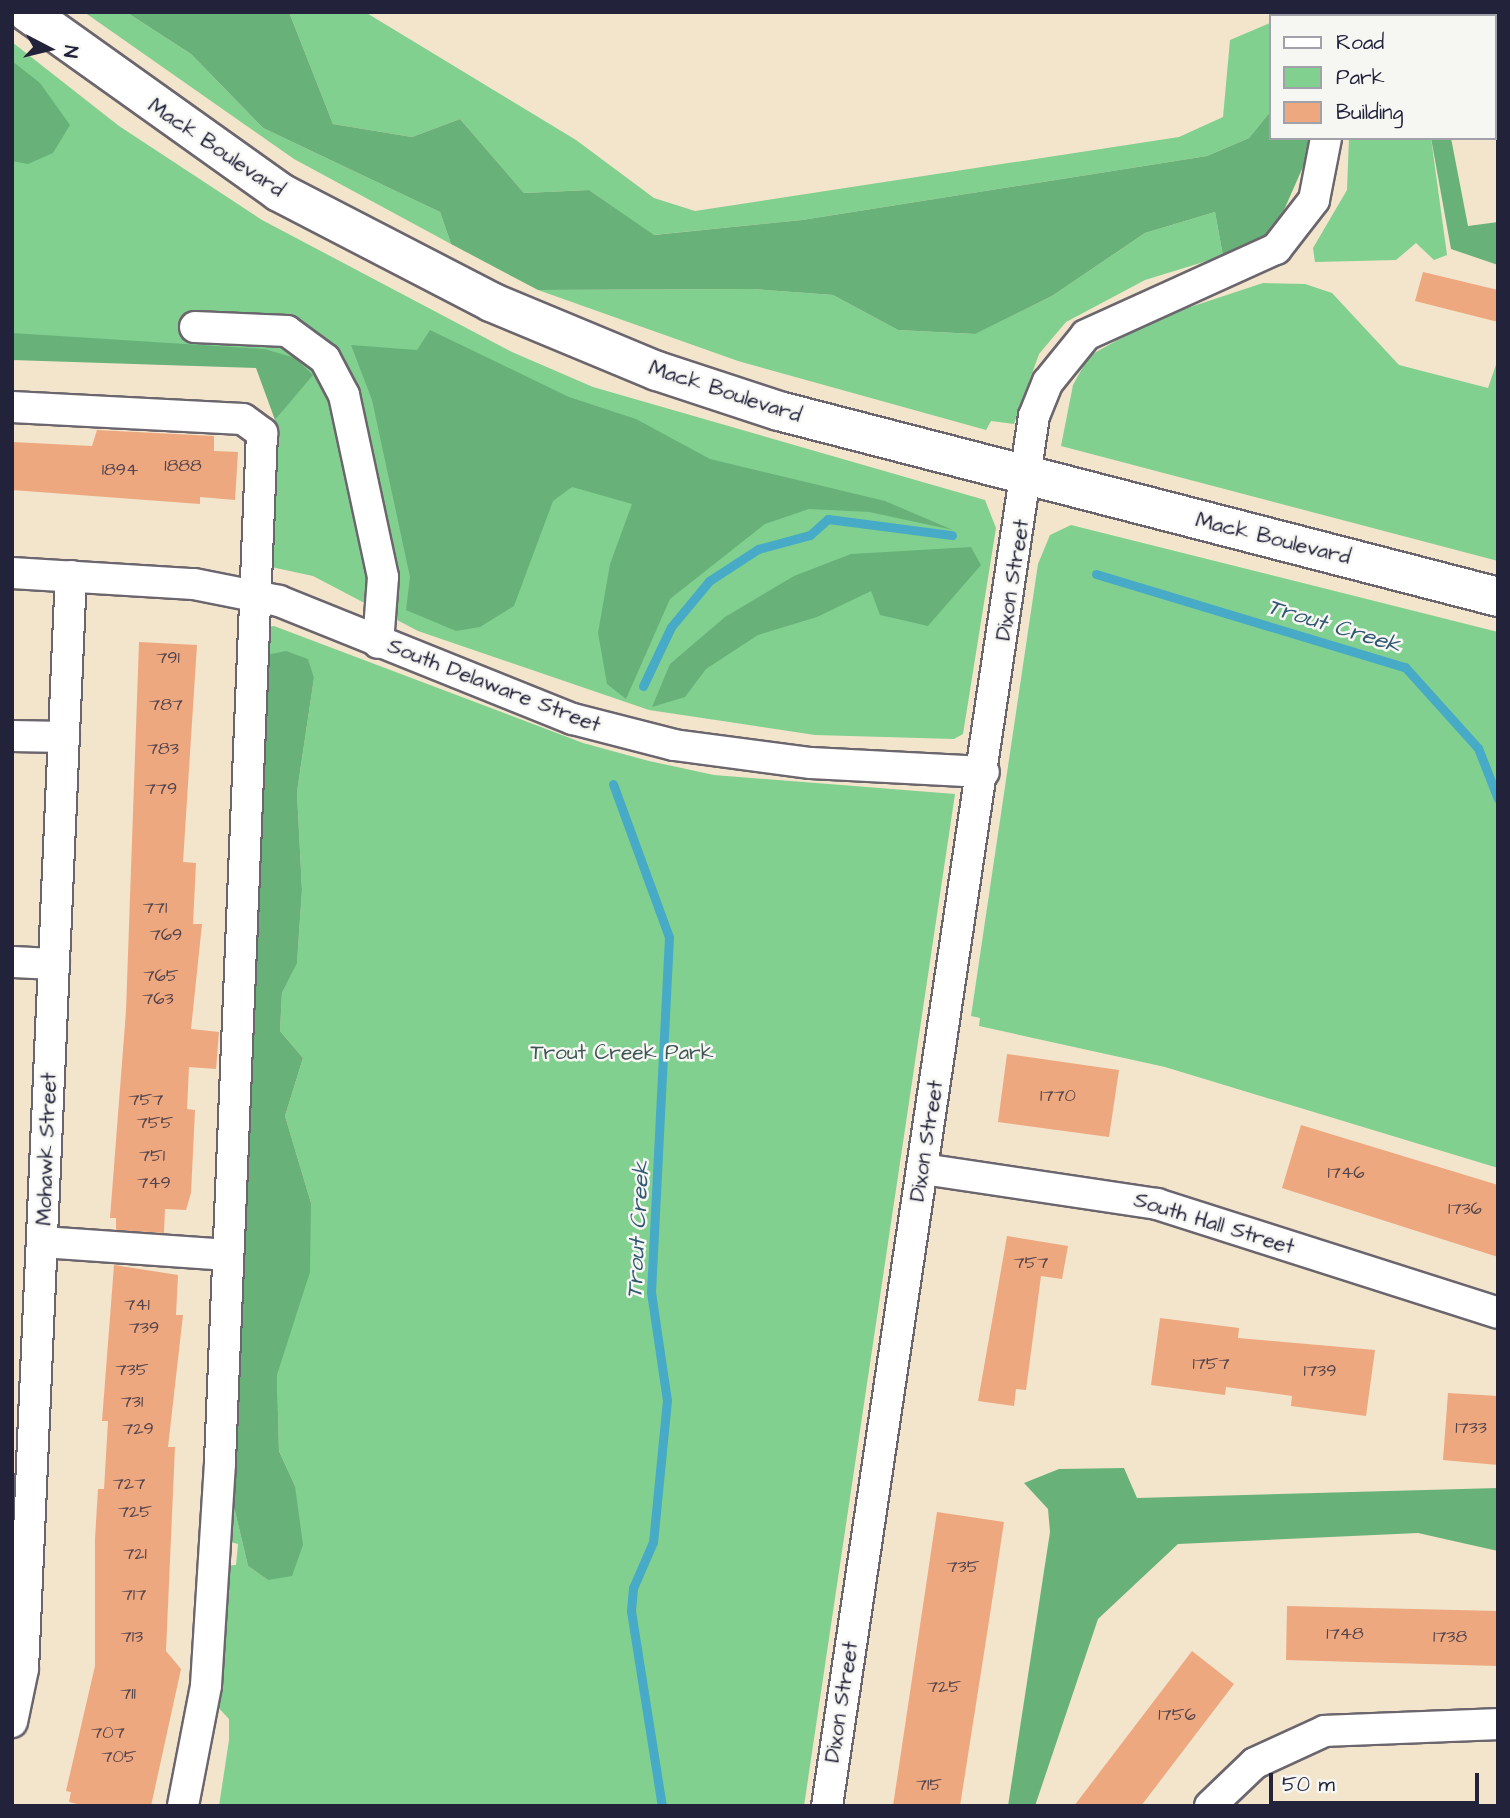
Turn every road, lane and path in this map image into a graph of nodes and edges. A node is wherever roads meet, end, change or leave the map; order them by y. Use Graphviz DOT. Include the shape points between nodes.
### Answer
graph roads {
  1 [pos="27,12"];
  2 [pos="1326,140"];
  3 [pos="195,327"];
  4 [pos="12,407"];
  5 [pos="1028,476"];
  6 [pos="12,573"];
  7 [pos="71,576"];
  8 [pos="252,594"];
  9 [pos="1498,597"];
  10 [pos="378,643"];
  11 [pos="12,736"];
  12 [pos="64,737"];
  13 [pos="984,772"];
  14 [pos="12,962"];
  15 [pos="54,964"];
  16 [pos="923,1169"];
  17 [pos="43,1242"];
  18 [pos="228,1255"];
  19 [pos="1498,1313"];
  20 [pos="25,1350"];
  21 [pos="12,1722"];
  22 [pos="1498,1724"];
  23 [pos="183,1806"];
  24 [pos="827,1806"];
  25 [pos="1210,1806"];
  1 -- 5 [label="main road, Mack Boulevard" via="279,192 491,302 740,399"];
  2 -- 5 [label="street, Dixon Street" via="1314,200 1276,249 1112,318 1064,357 1034,416"];
  3 -- 10 [label="street" via="287,331 325,359 344,395 383,577"];
  4 -- 8 [label="street" via="243,419 262,433"];
  5 -- 9 [label="main road, Mack Boulevard"];
  5 -- 13 [label="street, Dixon Street"];
  6 -- 7 [label="street, South Delaware Street"];
  7 -- 8 [label="street, South Delaware Street"];
  7 -- 12 [label="street, Mohawk Street"];
  8 -- 10 [label="street, South Delaware Street"];
  8 -- 18 [label="street"];
  10 -- 13 [label="street, South Delaware Street" via="573,719 674,745 811,763"];
  11 -- 12 [label="street"];
  12 -- 15 [label="street, Mohawk Street"];
  13 -- 16 [label="street, Dixon Street"];
  14 -- 15 [label="street"];
  15 -- 17 [label="street, Mohawk Street"];
  16 -- 19 [label="street, South Hall Street" via="1157,1203"];
  16 -- 24 [label="street, Dixon Street"];
  17 -- 18 [label="street"];
  17 -- 20 [label="street, Mohawk Street"];
  18 -- 23 [label="street" via="206,1686"];
  20 -- 21 [label="street, Mohawk Street" via="23,1669"];
  22 -- 25 [label="street" via="1325,1731 1255,1763"];
}
